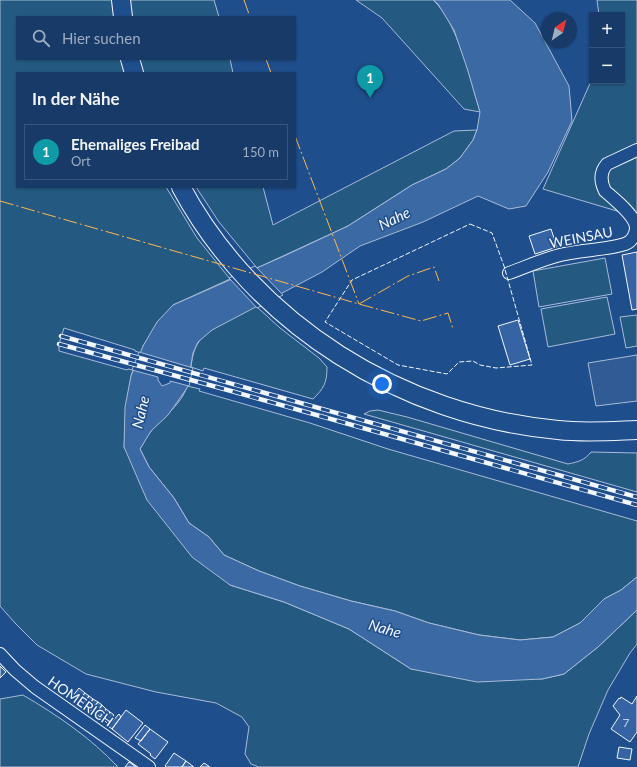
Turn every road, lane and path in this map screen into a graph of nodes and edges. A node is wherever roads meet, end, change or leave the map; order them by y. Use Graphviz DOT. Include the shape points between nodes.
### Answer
graph roads {
  1 [pos="121,0"];
  2 [pos="123,16"];
  3 [pos="130,60"];
  4 [pos="134,72"];
  5 [pos="637,150"];
  6 [pos="182,188"];
  7 [pos="509,273"];
  8 [pos="637,430"];
  9 [pos="0,654"];
  10 [pos="149,767"];
  1 -- 2 [label="main road"];
  3 -- 4 [label="main road"];
  5 -- 7 [label="street, WEINSAU" via="607,164 601,177 605,191 634,219 636,233 630,242 553,257"];
  6 -- 8 [label="main road" via="208,230 241,271 281,311 326,347 393,386 438,404 502,422 587,432"];
  9 -- 10 [label="street, HOMERICH" via="14,670 35,687"];
}
